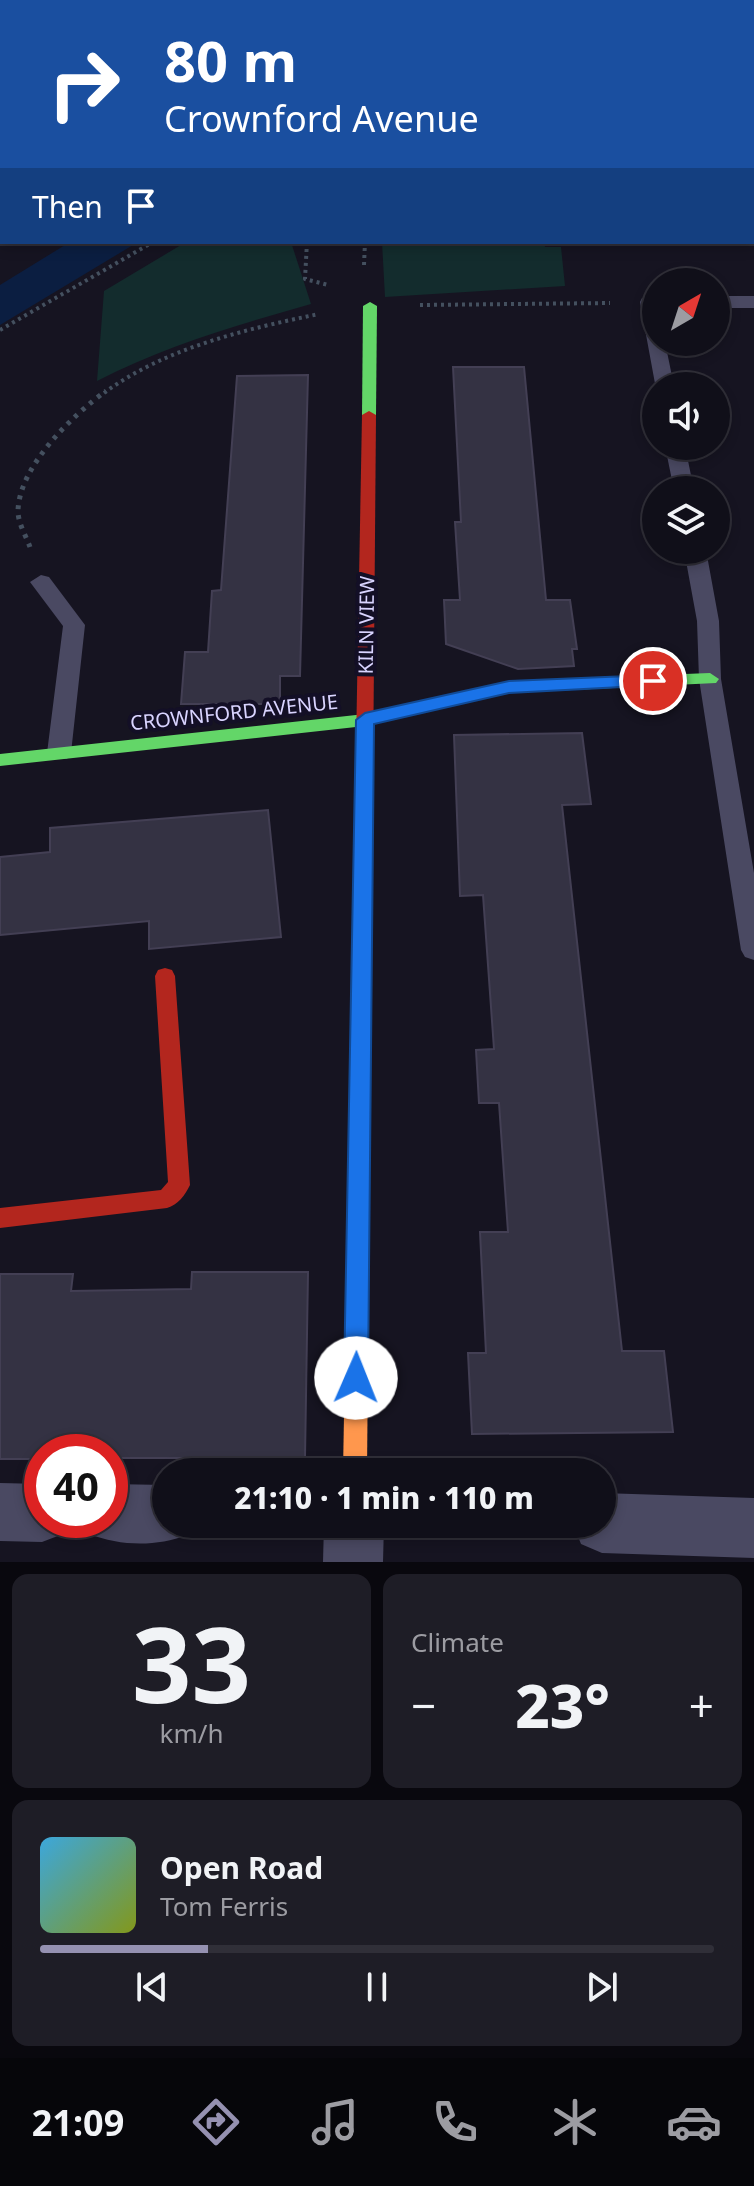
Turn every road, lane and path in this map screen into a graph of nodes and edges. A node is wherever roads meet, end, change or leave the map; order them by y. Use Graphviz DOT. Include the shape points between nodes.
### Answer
graph roads {
  1 [pos="150,244"];
  2 [pos="307,244"];
  3 [pos="334,287"];
  4 [pos="642,302"];
  5 [pos="730,302"];
  6 [pos="754,302"];
  7 [pos="370,306"];
  8 [pos="0,330"];
  9 [pos="698,564"];
  10 [pos="41,582"];
  11 [pos="710,679"];
  12 [pos="365,720"];
  13 [pos="59,753"];
  14 [pos="0,760"];
  15 [pos="754,950"];
  16 [pos="165,976"];
  17 [pos="0,1218"];
  18 [pos="355,1458"];
  19 [pos="0,1512"];
  20 [pos="24,1513"];
  21 [pos="128,1513"];
  22 [pos="152,1514"];
  23 [pos="616,1523"];
  24 [pos="754,1528"];
  25 [pos="354,1538"];
  26 [pos="353,1562"];
  1 -- 8 [label="path"];
  2 -- 3 [label="path" via="305,279"];
  4 -- 7 [label="path"];
  5 -- 6 [label="lane"];
  7 -- 10 [label="path" via="205,343 103,392 64,426 34,464 18,510"];
  7 -- 12 [label="street, KILN VIEW"];
  9 -- 11 [label="lane" via="708,621"];
  10 -- 13 [label="lane" via="74,625"];
  11 -- 12 [label="street, CROWNFORD AVENUE" via="509,687"];
  11 -- 15 [label="lane"];
  12 -- 13 [label="street, CROWNFORD AVENUE"];
  12 -- 18 [label="street, KILN VIEW"];
  13 -- 14 [label="street, CROWNFORD AVENUE"];
  16 -- 17 [label="street" via="179,1185 167,1199"];
  19 -- 20 [label="street"];
  21 -- 22 [label="street"];
  23 -- 24 [label="street"];
  25 -- 26 [label="street"];
}
